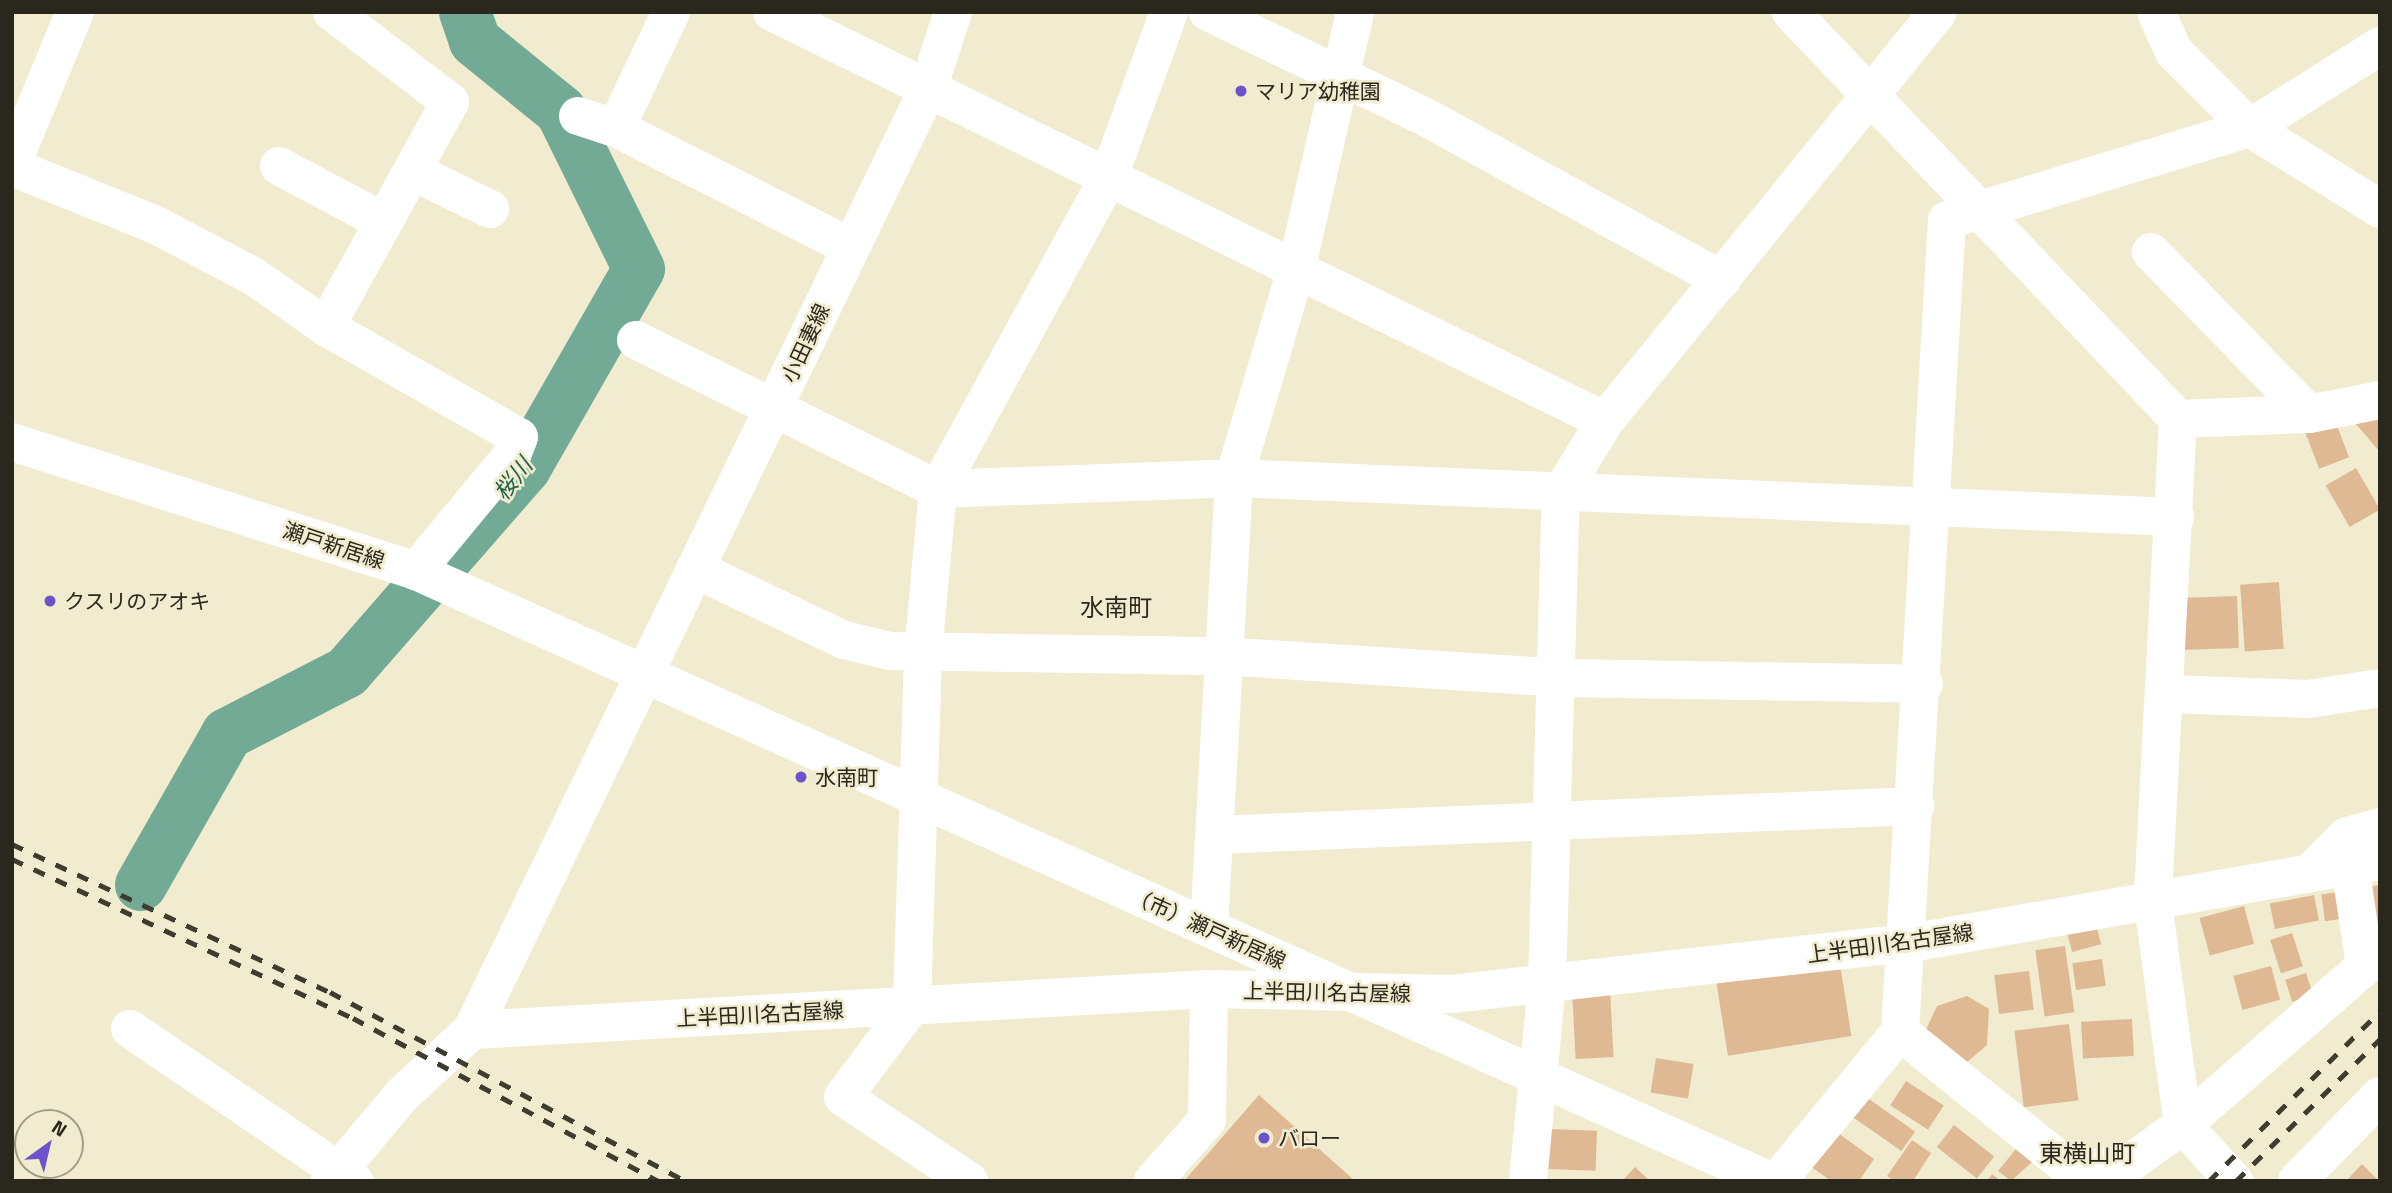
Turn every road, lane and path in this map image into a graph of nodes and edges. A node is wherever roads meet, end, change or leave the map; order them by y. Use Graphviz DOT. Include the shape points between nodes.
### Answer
graph roads {
  1 [pos="75,12"];
  2 [pos="332,12"];
  3 [pos="671,12"];
  4 [pos="772,12"];
  5 [pos="953,12"];
  6 [pos="1169,12"];
  7 [pos="1208,12"];
  8 [pos="1354,12"];
  9 [pos="1791,12"];
  10 [pos="1938,12"];
  11 [pos="2156,12"];
  12 [pos="2380,46"];
  13 [pos="1336,76"];
  14 [pos="928,89"];
  15 [pos="1870,91"];
  16 [pos="578,116"];
  17 [pos="616,128"];
  18 [pos="2250,128"];
  19 [pos="12,166"];
  20 [pos="279,166"];
  21 [pos="412,171"];
  22 [pos="1108,179"];
  23 [pos="1982,208"];
  24 [pos="490,209"];
  25 [pos="2380,209"];
  26 [pos="384,222"];
  27 [pos="849,246"];
  28 [pos="2151,252"];
  29 [pos="1297,266"];
  30 [pos="1722,280"];
  31 [pos="326,327"];
  32 [pos="636,340"];
  33 [pos="2380,400"];
  34 [pos="775,408"];
  35 [pos="2309,414"];
  36 [pos="2178,419"];
  37 [pos="1605,421"];
  38 [pos="12,442"];
  39 [pos="1234,478"];
  40 [pos="938,489"];
  41 [pos="1561,493"];
  42 [pos="1929,509"];
  43 [pos="2175,517"];
  44 [pos="695,569"];
  45 [pos="416,571"];
  46 [pos="923,652"];
  47 [pos="1222,656"];
  48 [pos="646,670"];
  49 [pos="1559,678"];
  50 [pos="1924,684"];
  51 [pos="2380,688"];
  52 [pos="2165,694"];
  53 [pos="920,800"];
  54 [pos="1915,806"];
  55 [pos="1549,824"];
  56 [pos="2380,827"];
  57 [pos="1217,835"];
  58 [pos="2365,863"];
  59 [pos="2311,872"];
  60 [pos="2153,903"];
  61 [pos="1209,928"];
  62 [pos="1910,943"];
  63 [pos="1547,985"];
  64 [pos="1209,989"];
  65 [pos="1355,993"];
  66 [pos="912,1005"];
  67 [pos="130,1029"];
  68 [pos="472,1030"];
  69 [pos="1900,1032"];
  70 [pos="1540,1076"];
  71 [pos="2380,1096"];
  72 [pos="2183,1125"];
  73 [pos="2069,1176"];
  74 [pos="341,1177"];
  75 [pos="969,1181"];
  76 [pos="1153,1181"];
  77 [pos="1528,1181"];
  78 [pos="1770,1181"];
  79 [pos="1777,1181"];
  80 [pos="2234,1181"];
  81 [pos="2297,1181"];
  1 -- 19 [label="street"];
  2 -- 21 [label="street" via="450,102"];
  3 -- 17 [label="street"];
  4 -- 14 [label="street"];
  5 -- 14 [label="street, 小田妻線"];
  6 -- 22 [label="street"];
  7 -- 13 [label="street"];
  8 -- 13 [label="street"];
  9 -- 15 [label="street"];
  10 -- 15 [label="street"];
  11 -- 18 [label="street" via="2174,52"];
  12 -- 18 [label="street"];
  13 -- 29 [label="street"];
  13 -- 30 [label="street" via="1431,120"];
  14 -- 22 [label="street"];
  14 -- 27 [label="street, 小田妻線"];
  15 -- 23 [label="street"];
  15 -- 30 [label="street"];
  16 -- 17 [label="street"];
  17 -- 27 [label="street"];
  18 -- 23 [label="street"];
  18 -- 25 [label="street"];
  19 -- 31 [label="street" via="153,224 253,276"];
  20 -- 26 [label="street"];
  21 -- 24 [label="street"];
  21 -- 26 [label="street"];
  22 -- 29 [label="street"];
  22 -- 40 [label="street"];
  23 -- 36 [label="street"];
  23 -- 42 [label="street" via="1947,220"];
  26 -- 31 [label="street"];
  27 -- 34 [label="street, 小田妻線"];
  28 -- 35 [label="street"];
  29 -- 37 [label="street"];
  29 -- 39 [label="street"];
  30 -- 37 [label="street"];
  31 -- 45 [label="street" via="519,438 512,455"];
  32 -- 34 [label="street"];
  33 -- 35 [label="street"];
  34 -- 40 [label="street"];
  34 -- 44 [label="street, 小田妻線"];
  35 -- 36 [label="street"];
  36 -- 43 [label="street"];
  37 -- 41 [label="street"];
  38 -- 45 [label="street, 瀬戸新居線"];
  39 -- 40 [label="street"];
  39 -- 41 [label="street"];
  39 -- 47 [label="street"];
  40 -- 46 [label="street"];
  41 -- 42 [label="street"];
  41 -- 49 [label="street" via="1553,650"];
  42 -- 43 [label="street"];
  42 -- 50 [label="street"];
  43 -- 52 [label="street"];
  44 -- 46 [label="street" via="844,640"];
  44 -- 48 [label="street, 小田妻線"];
  45 -- 48 [label="street, 瀬戸新居線" via="616,663"];
  46 -- 47 [label="street"];
  46 -- 53 [label="street"];
  47 -- 49 [label="street"];
  47 -- 57 [label="street"];
  48 -- 53 [label="street, （市）瀬戸新居線"];
  48 -- 68 [label="street, 小田妻線"];
  49 -- 50 [label="street"];
  49 -- 55 [label="street"];
  50 -- 54 [label="street"];
  51 -- 52 [label="street" via="2308,699"];
  52 -- 60 [label="street"];
  53 -- 61 [label="street, （市）瀬戸新居線"];
  53 -- 66 [label="street"];
  54 -- 55 [label="street"];
  54 -- 62 [label="street"];
  55 -- 57 [label="street"];
  55 -- 63 [label="street"];
  56 -- 59 [label="street" via="2347,836"];
  57 -- 61 [label="street"];
  58 -- 59 [label="street, 上半田川名古屋線"];
  58 -- 72 [label="street" via="2365,966"];
  59 -- 60 [label="street, 上半田川名古屋線"];
  60 -- 62 [label="street, 上半田川名古屋線"];
  60 -- 72 [label="street"];
  61 -- 65 [label="street, （市）瀬戸新居線"];
  62 -- 63 [label="street, 上半田川名古屋線"];
  62 -- 69 [label="street"];
  63 -- 65 [label="street, 上半田川名古屋線" via="1452,994"];
  63 -- 70 [label="street"];
  64 -- 65 [label="street, 上半田川名古屋線"];
  64 -- 66 [label="street, 上半田川名古屋線"];
  64 -- 76 [label="street" via="1207,1120"];
  65 -- 70 [label="street, （市）瀬戸新居線"];
  66 -- 68 [label="street, 上半田川名古屋線"];
  66 -- 75 [label="street" via="843,1097"];
  67 -- 74 [label="street"];
  68 -- 74 [label="street" via="401,1096"];
  69 -- 73 [label="street"];
  69 -- 79 [label="street"];
  70 -- 77 [label="street"];
  70 -- 78 [label="street, （市）瀬戸新居線"];
  71 -- 81 [label="street"];
  72 -- 73 [label="street" via="2131,1162"];
  72 -- 80 [label="street"];
}
